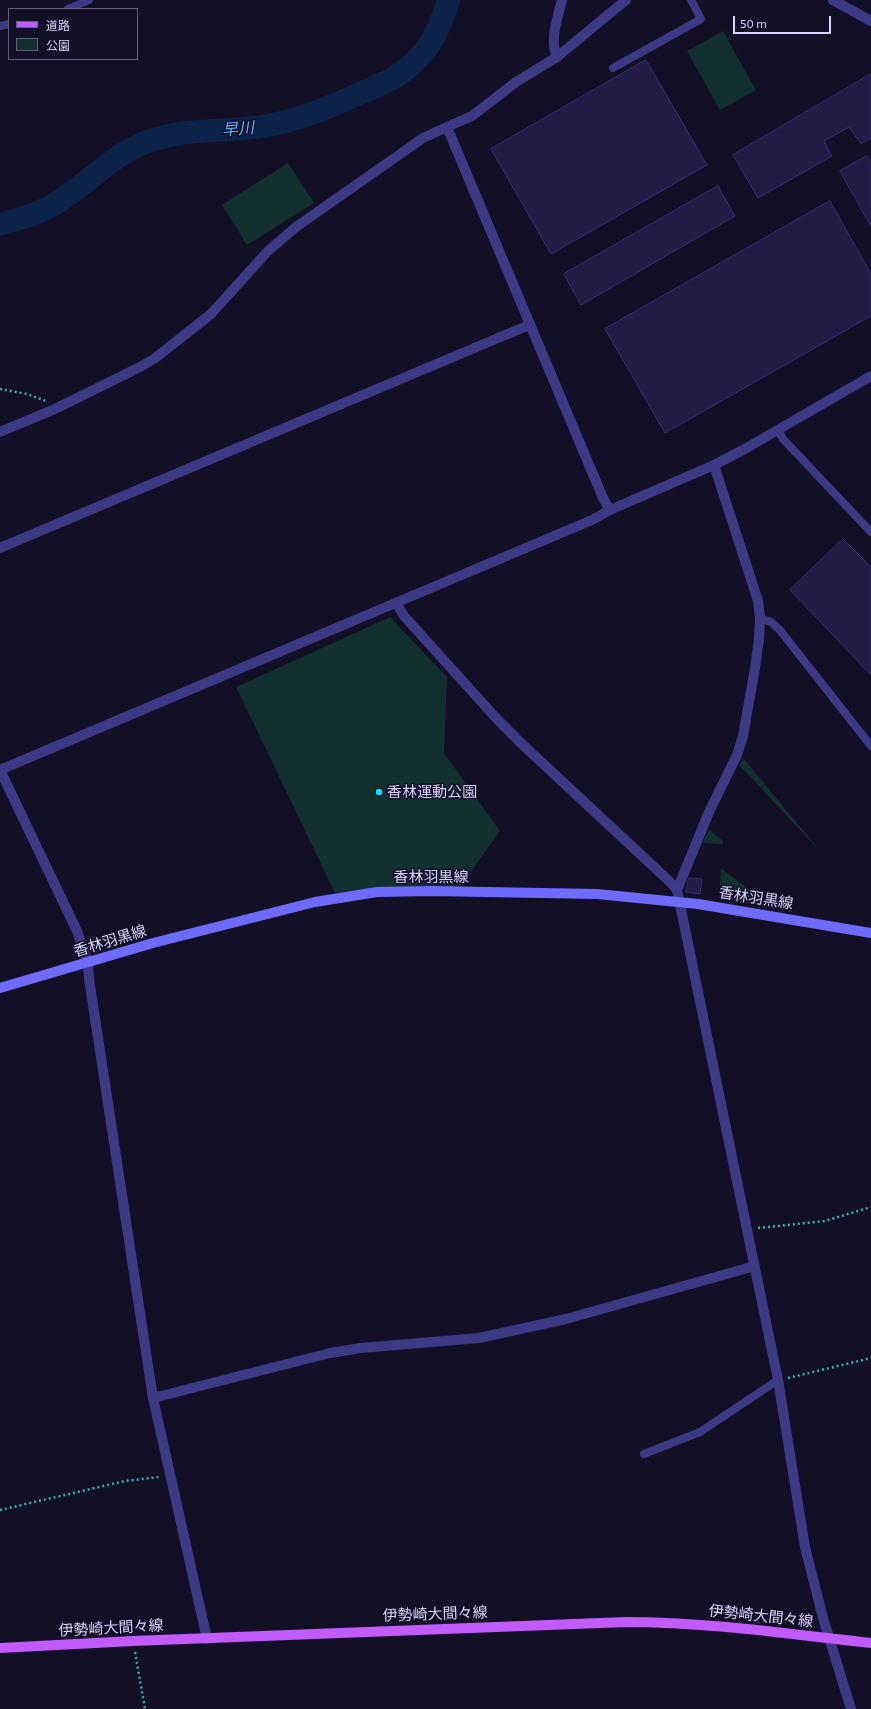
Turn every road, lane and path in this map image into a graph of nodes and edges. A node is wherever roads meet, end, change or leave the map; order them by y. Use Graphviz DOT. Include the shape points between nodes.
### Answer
graph roads {
  1 [pos="89,0"];
  2 [pos="562,0"];
  3 [pos="626,0"];
  4 [pos="691,0"];
  5 [pos="833,0"];
  6 [pos="70,8"];
  7 [pos="871,22"];
  8 [pos="557,57"];
  9 [pos="613,68"];
  10 [pos="447,127"];
  11 [pos="529,325"];
  12 [pos="871,376"];
  13 [pos="0,389"];
  14 [pos="55,408"];
  15 [pos="778,430"];
  16 [pos="0,432"];
  17 [pos="714,465"];
  18 [pos="610,510"];
  19 [pos="871,532"];
  20 [pos="0,548"];
  21 [pos="396,603"];
  22 [pos="760,618"];
  23 [pos="871,746"];
  24 [pos="0,772"];
  25 [pos="677,890"];
  26 [pos="679,902"];
  27 [pos="871,933"];
  28 [pos="88,963"];
  29 [pos="0,988"];
  30 [pos="871,1207"];
  31 [pos="751,1228"];
  32 [pos="755,1266"];
  33 [pos="871,1358"];
  34 [pos="778,1380"];
  35 [pos="153,1398"];
  36 [pos="644,1454"];
  37 [pos="169,1475"];
  38 [pos="0,1510"];
  39 [pos="830,1638"];
  40 [pos="207,1639"];
  41 [pos="133,1641"];
  42 [pos="871,1643"];
  43 [pos="0,1648"];
  44 [pos="145,1709"];
  45 [pos="851,1709"];
  1 -- 6 [label="lane"];
  2 -- 8 [label="street" via="554,40"];
  3 -- 8 [label="street"];
  4 -- 9 [label="lane" via="701,18"];
  5 -- 7 [label="street"];
  8 -- 10 [label="street" via="516,82 472,116"];
  10 -- 11 [label="street"];
  10 -- 14 [label="street" via="429,134 296,227 263,256 211,314 154,359"];
  11 -- 18 [label="street"];
  11 -- 20 [label="street"];
  12 -- 15 [label="street"];
  13 -- 14 [label="path" via="45,400"];
  14 -- 16 [label="street"];
  15 -- 17 [label="street"];
  15 -- 19 [label="lane" via="783,440"];
  17 -- 18 [label="street"];
  17 -- 22 [label="street" via="758,601"];
  18 -- 21 [label="street"];
  21 -- 24 [label="street"];
  21 -- 25 [label="street" via="404,616 496,718"];
  22 -- 23 [label="lane" via="772,622 779,629"];
  22 -- 25 [label="street" via="755,668 741,742"];
  24 -- 28 [label="street" via="76,931"];
  25 -- 26 [label="street"];
  26 -- 27 [label="main road, 香林羽黒線"];
  26 -- 28 [label="main road, 香林羽黒線" via="597,894 377,892 315,902 152,943"];
  26 -- 32 [label="street" via="743,1219"];
  28 -- 29 [label="main road, 香林羽黒線"];
  28 -- 35 [label="street"];
  30 -- 31 [label="path" via="825,1221"];
  32 -- 34 [label="street"];
  32 -- 35 [label="street" via="518,1330 479,1338 330,1353"];
  33 -- 34 [label="path"];
  34 -- 36 [label="lane" via="700,1432"];
  34 -- 39 [label="street" via="805,1547"];
  35 -- 37 [label="street"];
  37 -- 38 [label="path" via="125,1482"];
  37 -- 40 [label="street"];
  39 -- 40 [label="main road, 伊勢崎大間々線" via="710,1625 626,1622"];
  39 -- 42 [label="main road, 伊勢崎大間々線"];
  39 -- 45 [label="street"];
  40 -- 41 [label="main road, 伊勢崎大間々線"];
  41 -- 43 [label="main road, 伊勢崎大間々線"];
  41 -- 44 [label="path"];
}
